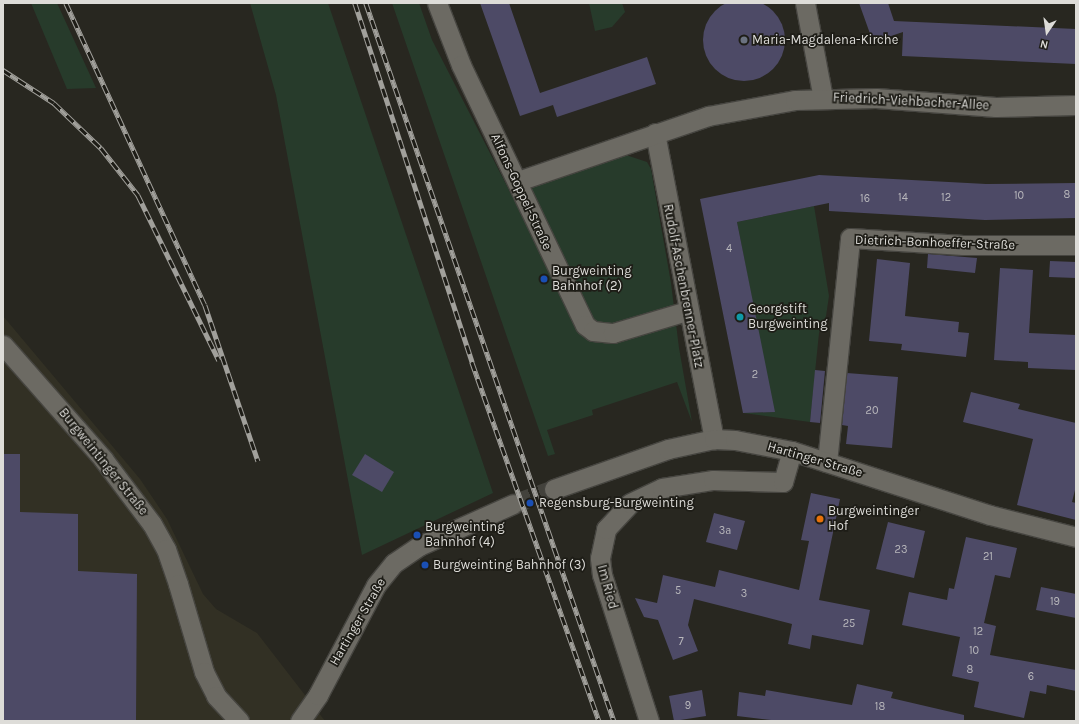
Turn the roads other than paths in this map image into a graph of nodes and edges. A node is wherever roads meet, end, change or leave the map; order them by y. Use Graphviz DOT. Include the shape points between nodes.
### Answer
graph roads {
  1 [pos="437,3"];
  2 [pos="805,3"];
  3 [pos="823,98"];
  4 [pos="1076,105"];
  5 [pos="655,134"];
  6 [pos="518,181"];
  7 [pos="1076,245"];
  8 [pos="687,312"];
  9 [pos="3,344"];
  10 [pos="714,439"];
  11 [pos="792,451"];
  12 [pos="827,462"];
  13 [pos="554,489"];
  14 [pos="513,504"];
  15 [pos="1076,537"];
  16 [pos="239,721"];
  17 [pos="300,721"];
  18 [pos="649,721"];
  1 -- 6 [label="street, Alfons-Goppel-Straße" via="461,65"];
  2 -- 3 [label="street"];
  3 -- 4 [label="street, Friedrich-Viehbacher-Allee" via="876,98 996,106"];
  3 -- 5 [label="street, Friedrich-Viehbacher-Allee" via="728,112"];
  5 -- 6 [label="street, Friedrich-Viehbacher-Allee"];
  5 -- 8 [label="street, Rudolf-Aschenbrenner-Platz"];
  6 -- 8 [label="street, Alfons-Goppel-Straße" via="585,324 593,331 614,334"];
  7 -- 12 [label="street, Dietrich-Bonhoeffer-Straße" via="963,245 850,238"];
  8 -- 10 [label="street, Rudolf-Aschenbrenner-Platz"];
  9 -- 16 [label="street, Burgweintinger Straße" via="103,459 152,524 166,549 204,672 216,696"];
  10 -- 11 [label="street, Hartinger Straße"];
  10 -- 13 [label="street, Hartinger Straße" via="668,449"];
  11 -- 12 [label="street, Hartinger Straße"];
  11 -- 18 [label="street, Im Ried" via="783,482 713,480 662,488 630,502 606,529 600,558 602,575"];
  12 -- 15 [label="street, Hartinger Straße" via="990,515"];
  14 -- 17 [label="street, Hartinger Straße" via="419,546 394,563 373,590 318,695"];
}
